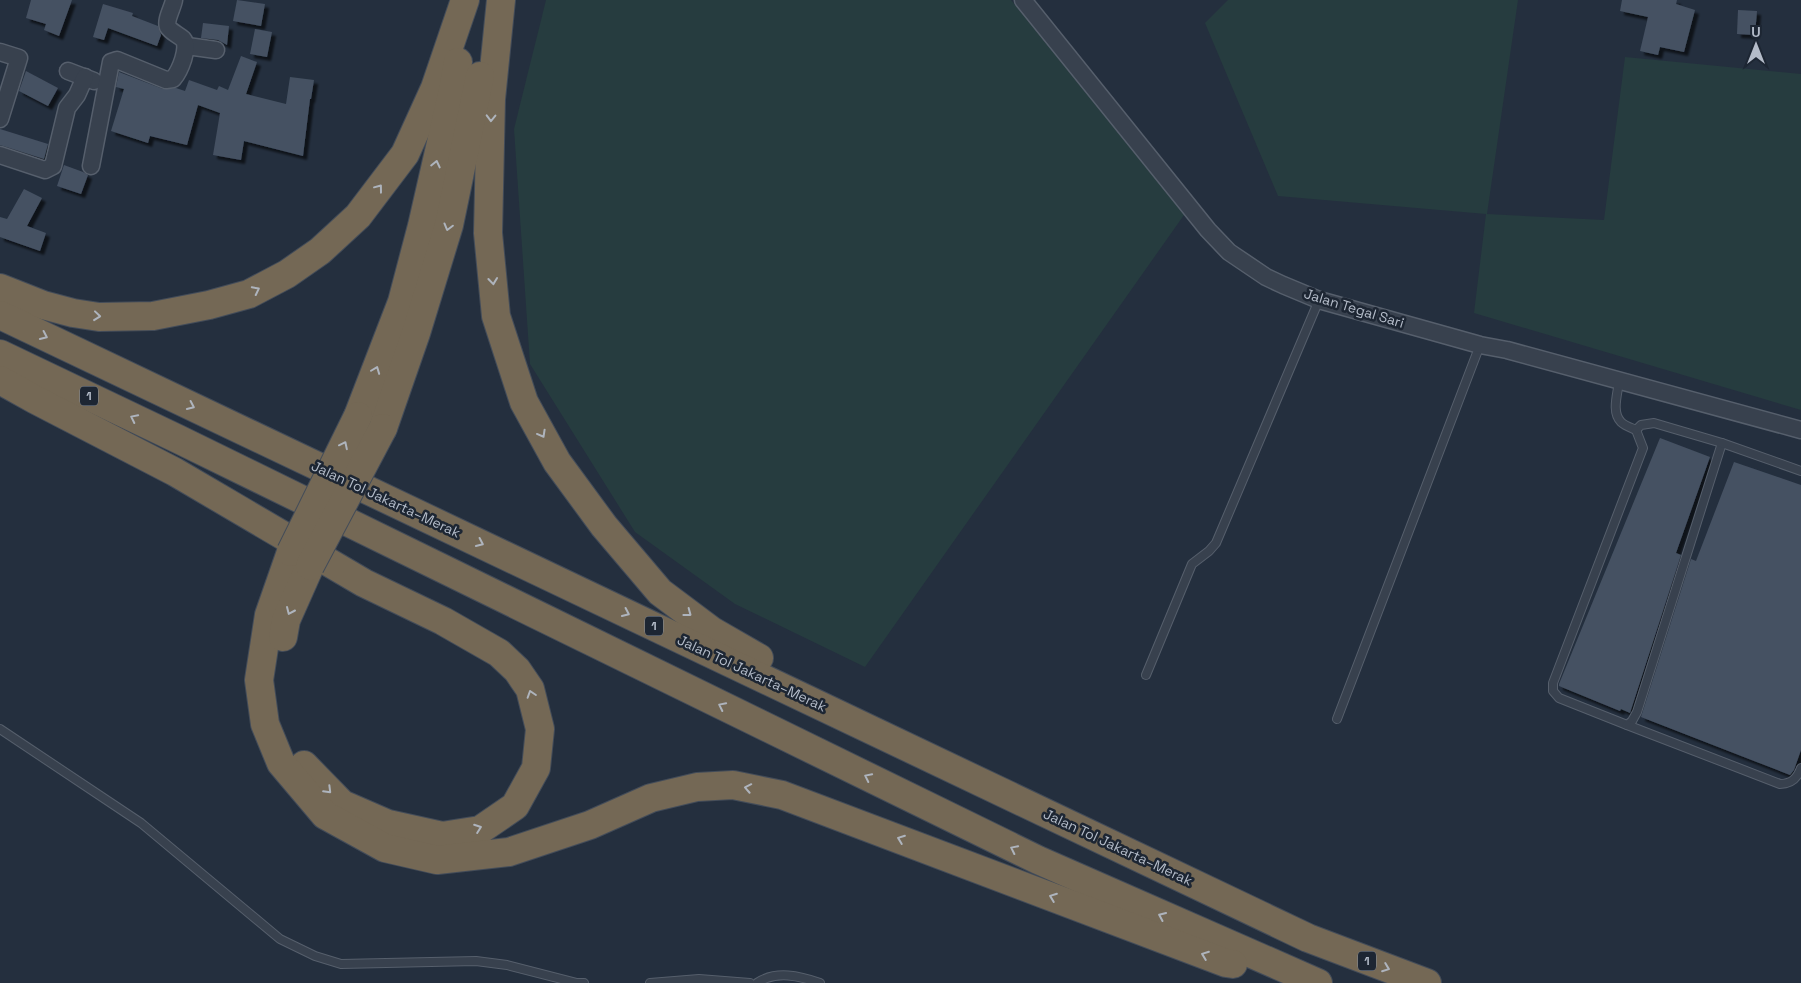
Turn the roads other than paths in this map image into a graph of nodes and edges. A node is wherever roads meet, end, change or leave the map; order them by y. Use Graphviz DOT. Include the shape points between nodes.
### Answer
graph roads {
  1 [pos="174,0"];
  2 [pos="466,0"];
  3 [pos="499,0"];
  4 [pos="1023,0"];
  5 [pos="187,46"];
  6 [pos="216,50"];
  7 [pos="0,52"];
  8 [pos="68,71"];
  9 [pos="85,77"];
  10 [pos="106,87"];
  11 [pos="0,119"];
  12 [pos="0,156"];
  13 [pos="91,166"];
  14 [pos="0,288"];
  15 [pos="1319,300"];
  16 [pos="0,315"];
  17 [pos="1480,345"];
  18 [pos="0,354"];
  19 [pos="0,380"];
  20 [pos="1619,381"];
  21 [pos="1636,430"];
  22 [pos="1801,430"];
  23 [pos="1722,443"];
  24 [pos="1801,471"];
  25 [pos="300,559"];
  26 [pos="1146,675"];
  27 [pos="1337,719"];
  28 [pos="1627,725"];
  29 [pos="0,729"];
  30 [pos="1801,768"];
  31 [pos="1308,938"];
  32 [pos="1287,971"];
  33 [pos="584,983"];
  34 [pos="650,983"];
  35 [pos="750,983"];
  36 [pos="757,983"];
  37 [pos="820,983"];
  38 [pos="1318,983"];
  39 [pos="1427,983"];
  1 -- 5 [label="street" via="169,28"];
  14 -- 2 [label="highway, one-way" via="43,305 82,314 99,317 153,316 249,294 287,274 320,251 358,216 405,154 435,88"];
  25 -- 2 [label="highway, one-way, bridge" via="402,302 453,90"];
  3 -- 25 [label="highway, one-way, bridge" via="475,94 449,225 383,428"];
  3 -- 31 [label="highway, one-way" via="491,99 488,234 496,316 524,402 557,462 604,526 660,592 712,631 776,669"];
  4 -- 15 [label="street, Jalan Tegal Sari" via="1229,252 1266,277"];
  5 -- 6 [label="street"];
  5 -- 10 [label="street" via="173,79 166,80 114,60 108,71"];
  7 -- 11 [label="street" via="19,58"];
  8 -- 9 [label="street"];
  9 -- 10 [label="street"];
  9 -- 12 [label="street" via="67,108 53,166 45,170"];
  10 -- 13 [label="street"];
  15 -- 17 [label="street, Jalan Tegal Sari"];
  15 -- 26 [label="lane" via="1216,543 1210,552 1192,564"];
  16 -- 31 [label="highway, Jalan Tol Jakarta–Merak / 1, one-way"];
  17 -- 20 [label="street, Jalan Tegal Sari"];
  17 -- 27 [label="lane"];
  32 -- 18 [label="highway, 1, one-way" via="1038,860"];
  25 -- 19 [label="highway, one-way" via="276,683 281,721 297,758 342,804 388,824 442,836 480,830 515,806 536,768 540,729 530,689 518,670 499,653 442,621 364,584 175,472"];
  20 -- 21 [label="lane" via="1617,416 1622,423"];
  20 -- 22 [label="street, Jalan Tegal Sari"];
  21 -- 23 [label="lane" via="1641,425 1654,423"];
  21 -- 28 [label="lane" via="1643,448 1553,683 1553,691 1559,698"];
  23 -- 24 [label="lane"];
  23 -- 28 [label="lane" via="1637,712"];
  32 -- 25 [label="highway, one-way" via="1226,963 782,795 733,785 697,787 651,798 590,825 509,852 437,860 385,848 325,815 282,763 265,724 259,680 269,615"];
  28 -- 30 [label="lane" via="1780,784 1793,782"];
  29 -- 33 [label="lane" via="141,823 280,939 314,956 341,964 476,961"];
  31 -- 39 [label="highway, Jalan Tol Jakarta–Merak / 1, one-way"];
  32 -- 38 [label="highway, 1"];
  34 -- 35 [label="lane" via="700,979"];
  36 -- 37 [label="lane" via="782,975"];
}
